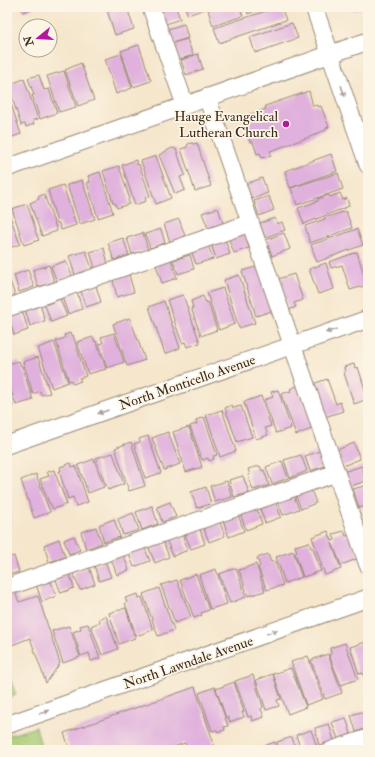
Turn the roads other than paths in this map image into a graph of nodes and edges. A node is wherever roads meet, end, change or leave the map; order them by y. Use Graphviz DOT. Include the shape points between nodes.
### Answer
graph roads {
  1 [pos="151,7"];
  2 [pos="314,7"];
  3 [pos="368,41"];
  4 [pos="330,54"];
  5 [pos="207,97"];
  6 [pos="185,105"];
  7 [pos="368,164"];
  8 [pos="7,168"];
  9 [pos="250,223"];
  10 [pos="7,308"];
  11 [pos="368,319"];
  12 [pos="292,345"];
  13 [pos="7,445"];
  14 [pos="336,473"];
  15 [pos="368,565"];
  16 [pos="16,584"];
  17 [pos="368,598"];
  18 [pos="7,725"];
  19 [pos="368,738"];
  20 [pos="332,750"];
  1 -- 6 [label="street"];
  2 -- 4 [label="street"];
  3 -- 4 [label="street"];
  4 -- 5 [label="street"];
  4 -- 7 [label="street, one-way"];
  5 -- 6 [label="street"];
  5 -- 9 [label="street"];
  6 -- 8 [label="street"];
  9 -- 10 [label="street"];
  9 -- 12 [label="street"];
  11 -- 12 [label="street, North Monticello Avenue, one-way"];
  12 -- 13 [label="street, North Monticello Avenue, one-way"];
  12 -- 14 [label="street"];
  14 -- 15 [label="street"];
  14 -- 16 [label="street"];
  18 -- 17 [label="street, North Lawndale Avenue, one-way"];
  19 -- 20 [label="street"];
}
